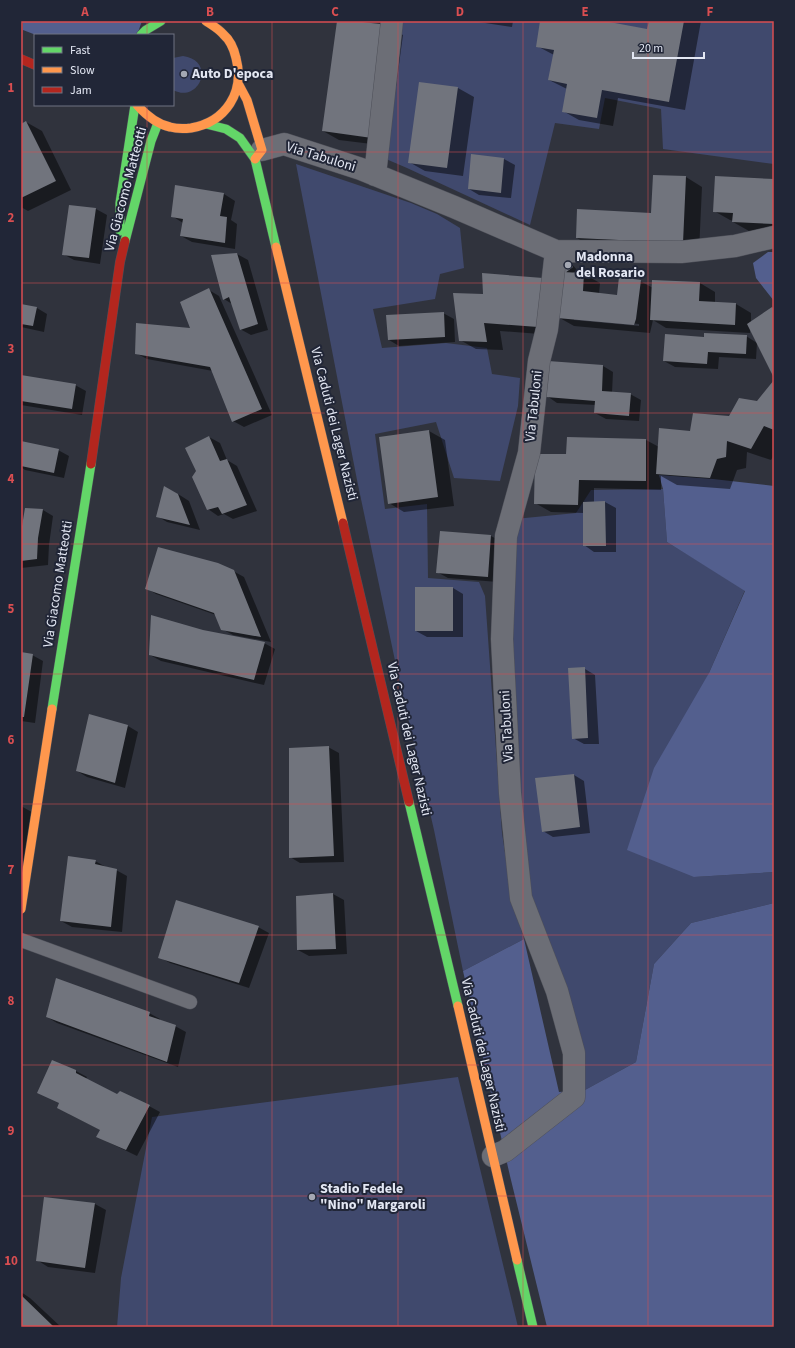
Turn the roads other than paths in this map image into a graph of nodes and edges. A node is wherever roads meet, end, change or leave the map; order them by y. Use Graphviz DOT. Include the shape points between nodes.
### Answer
graph roads {
  1 [pos="206,21"];
  2 [pos="392,21"];
  3 [pos="156,22"];
  4 [pos="142,34"];
  5 [pos="21,58"];
  6 [pos="34,64"];
  7 [pos="239,85"];
  8 [pos="136,106"];
  9 [pos="137,106"];
  10 [pos="158,123"];
  11 [pos="206,124"];
  12 [pos="259,154"];
  13 [pos="375,175"];
  14 [pos="774,237"];
  15 [pos="556,251"];
  16 [pos="120,262"];
  17 [pos="21,908"];
  18 [pos="21,940"];
  19 [pos="190,1002"];
  20 [pos="493,1156"];
  21 [pos="532,1327"];
  1 -- 7 [label="main road" via="226,35 235,50 240,68"];
  2 -- 13 [label="street"];
  3 -- 4 [label="main road"];
  5 -- 6 [label="main road"];
  7 -- 11 [label="main road" via="227,109"];
  7 -- 12 [label="main road, Via Caduti dei Lager Nazisti" via="246,100"];
  8 -- 16 [label="main road, Via Giacomo Matteotti" via="120,203"];
  9 -- 10 [label="main road"];
  10 -- 11 [label="main road" via="177,128"];
  10 -- 16 [label="main road, Via Giacomo Matteotti" via="151,141"];
  11 -- 12 [label="main road, Via Caduti dei Lager Nazisti" via="226,129"];
  12 -- 13 [label="street, Via Tabuloni" via="284,144"];
  12 -- 20 [label="main road, Via Caduti dei Lager Nazisti"];
  13 -- 15 [label="street, Via Tabuloni" via="454,206"];
  14 -- 15 [label="street, Via Tabuloni" via="735,246 681,252"];
  15 -- 20 [label="street, Via Tabuloni" via="547,329 539,360 529,452 506,536 502,639 510,793 522,898 556,991 574,1053 574,1097 505,1151"];
  16 -- 17 [label="main road, Via Giacomo Matteotti" via="102,393"];
  18 -- 19 [label="lane"];
  20 -- 21 [label="main road, Via Caduti dei Lager Nazisti"];
}
